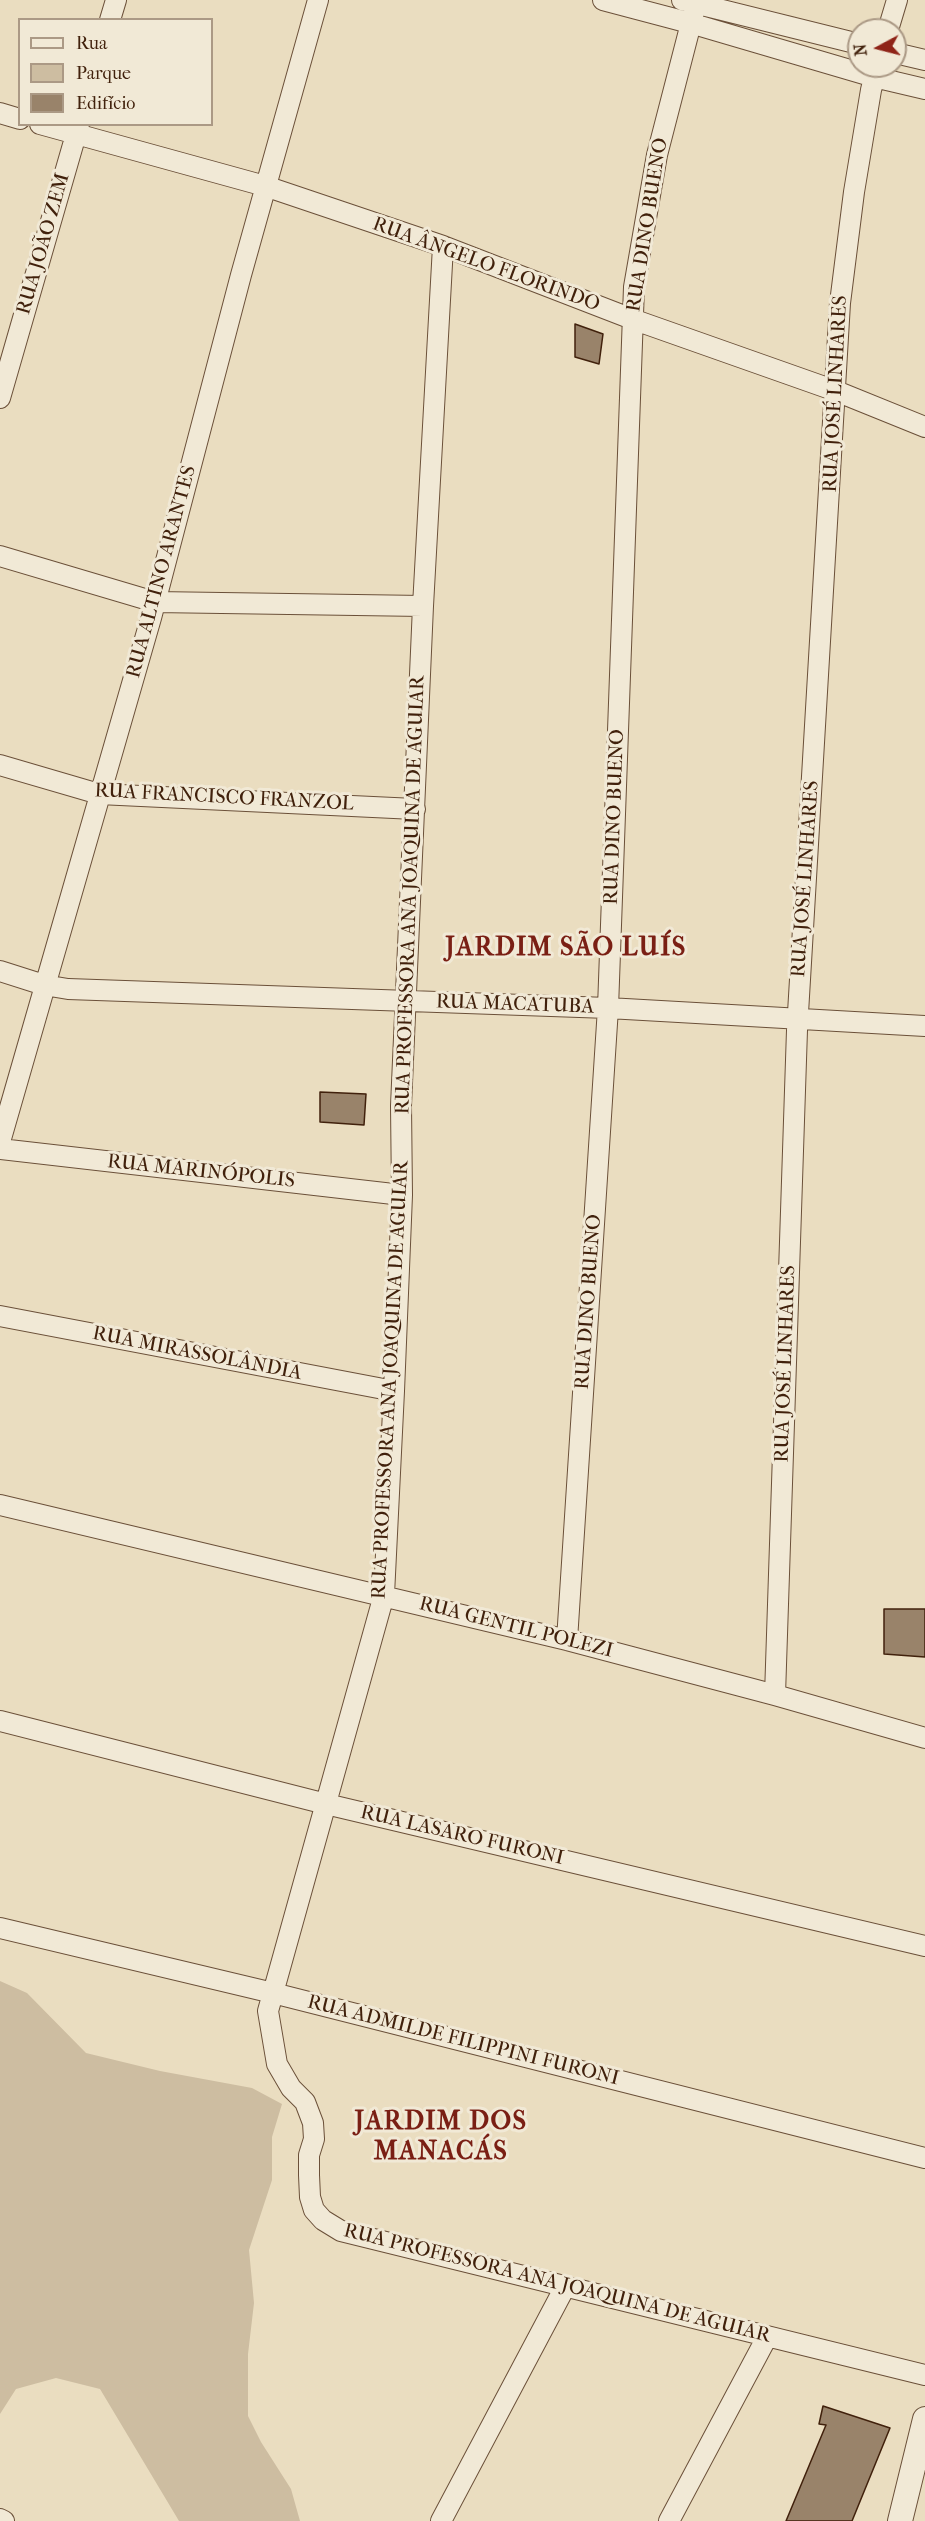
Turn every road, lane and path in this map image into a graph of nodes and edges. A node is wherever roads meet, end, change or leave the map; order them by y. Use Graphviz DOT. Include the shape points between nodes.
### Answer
graph roads {
  1 [pos="116,0"];
  2 [pos="318,0"];
  3 [pos="603,0"];
  4 [pos="897,0"];
  5 [pos="692,1"];
  6 [pos="111,18"];
  7 [pos="892,18"];
  8 [pos="690,23"];
  9 [pos="847,41"];
  10 [pos="907,56"];
  11 [pos="925,60"];
  12 [pos="847,64"];
  13 [pos="875,78"];
  14 [pos="895,78"];
  15 [pos="925,89"];
  16 [pos="0,113"];
  17 [pos="18,118"];
  18 [pos="53,126"];
  19 [pos="78,130"];
  20 [pos="265,186"];
  21 [pos="443,246"];
  22 [pos="632,320"];
  23 [pos="7,343"];
  24 [pos="836,391"];
  25 [pos="0,398"];
  26 [pos="925,428"];
  27 [pos="0,556"];
  28 [pos="155,602"];
  29 [pos="423,606"];
  30 [pos="0,765"];
  31 [pos="99,794"];
  32 [pos="415,809"];
  33 [pos="0,971"];
  34 [pos="44,985"];
  35 [pos="407,1002"];
  36 [pos="608,1008"];
  37 [pos="797,1020"];
  38 [pos="925,1026"];
  39 [pos="0,1142"];
  40 [pos="0,1149"];
  41 [pos="402,1195"];
  42 [pos="0,1316"];
  43 [pos="394,1391"];
  44 [pos="0,1505"];
  45 [pos="384,1595"];
  46 [pos="567,1640"];
  47 [pos="775,1695"];
  48 [pos="0,1721"];
  49 [pos="925,1738"];
  50 [pos="326,1804"];
  51 [pos="0,1928"];
  52 [pos="925,1946"];
  53 [pos="273,1993"];
  54 [pos="925,2158"];
  55 [pos="566,2287"];
  56 [pos="767,2337"];
  57 [pos="925,2375"];
  58 [pos="925,2419"];
  59 [pos="0,2519"];
  60 [pos="4,2521"];
  61 [pos="441,2521"];
  62 [pos="669,2521"];
  63 [pos="900,2521"];
  1 -- 6 [label="street"];
  2 -- 20 [label="street, RUA ALTINO ARANTES"];
  3 -- 8 [label="street"];
  4 -- 7 [label="street"];
  5 -- 8 [label="street, RUA DINO BUENO"];
  5 -- 9 [label="street"];
  8 -- 12 [label="street"];
  8 -- 22 [label="street, RUA DINO BUENO" via="657,155"];
  10 -- 11 [label="street"];
  13 -- 24 [label="street, RUA JOSÉ LINHARES" via="854,192 840,303"];
  14 -- 15 [label="street"];
  16 -- 17 [label="street"];
  18 -- 19 [label="street, RUA ÂNGELO FLORINDO"];
  19 -- 20 [label="street, RUA ÂNGELO FLORINDO"];
  19 -- 23 [label="street, RUA JOÃO ZEM"];
  20 -- 21 [label="street, RUA ÂNGELO FLORINDO"];
  20 -- 28 [label="street, RUA ALTINO ARANTES"];
  21 -- 22 [label="street, RUA ÂNGELO FLORINDO"];
  21 -- 29 [label="street, RUA PROFESSORA ANA JOAQUINA DE AGUIAR"];
  22 -- 24 [label="street, RUA ÂNGELO FLORINDO"];
  22 -- 36 [label="street, RUA DINO BUENO"];
  23 -- 25 [label="street, RUA JOÃO ZEM"];
  24 -- 26 [label="street, RUA ÂNGELO FLORINDO"];
  24 -- 37 [label="street, RUA JOSÉ LINHARES"];
  27 -- 28 [label="street"];
  28 -- 29 [label="street"];
  28 -- 31 [label="street, RUA ALTINO ARANTES"];
  29 -- 32 [label="street, RUA PROFESSORA ANA JOAQUINA DE AGUIAR"];
  30 -- 31 [label="street, RUA FRANCISCO FRANZOL"];
  31 -- 32 [label="street, RUA FRANCISCO FRANZOL"];
  31 -- 34 [label="street, RUA ALTINO ARANTES"];
  32 -- 35 [label="street, RUA PROFESSORA ANA JOAQUINA DE AGUIAR"];
  33 -- 34 [label="street, RUA MACATUBA"];
  34 -- 35 [label="street, RUA MACATUBA"];
  34 -- 39 [label="street, RUA ALTINO ARANTES"];
  35 -- 36 [label="street, RUA MACATUBA"];
  35 -- 41 [label="street, RUA PROFESSORA ANA JOAQUINA DE AGUIAR" via="401,1106"];
  36 -- 37 [label="street, RUA MACATUBA"];
  36 -- 46 [label="street, RUA DINO BUENO"];
  37 -- 38 [label="street, RUA MACATUBA"];
  37 -- 47 [label="street, RUA JOSÉ LINHARES"];
  40 -- 41 [label="street, RUA MARINÓPOLIS"];
  41 -- 43 [label="street, RUA PROFESSORA ANA JOAQUINA DE AGUIAR"];
  42 -- 43 [label="street, RUA MIRASSOLÂNDIA"];
  43 -- 45 [label="street, RUA PROFESSORA ANA JOAQUINA DE AGUIAR"];
  44 -- 45 [label="street, RUA GENTIL POLEZI"];
  45 -- 46 [label="street, RUA GENTIL POLEZI"];
  45 -- 50 [label="street, RUA PROFESSORA ANA JOAQUINA DE AGUIAR"];
  46 -- 47 [label="street, RUA GENTIL POLEZI"];
  47 -- 49 [label="street, RUA GENTIL POLEZI"];
  48 -- 50 [label="street, RUA LASARO FURONI"];
  50 -- 52 [label="street, RUA LASARO FURONI"];
  50 -- 53 [label="street, RUA PROFESSORA ANA JOAQUINA DE AGUIAR"];
  51 -- 53 [label="street, RUA ADMILDE FILIPPINI FURONI"];
  53 -- 54 [label="street, RUA ADMILDE FILIPPINI FURONI"];
  53 -- 55 [label="street, RUA PROFESSORA ANA JOAQUINA DE AGUIAR" via="268,2011 277,2064 305,2102 313,2123 310,2197 323,2220 341,2231"];
  55 -- 56 [label="street, RUA PROFESSORA ANA JOAQUINA DE AGUIAR"];
  55 -- 61 [label="street"];
  56 -- 57 [label="street, RUA PROFESSORA ANA JOAQUINA DE AGUIAR"];
  56 -- 62 [label="street"];
  58 -- 63 [label="street"];
  59 -- 60 [label="street"];
}
